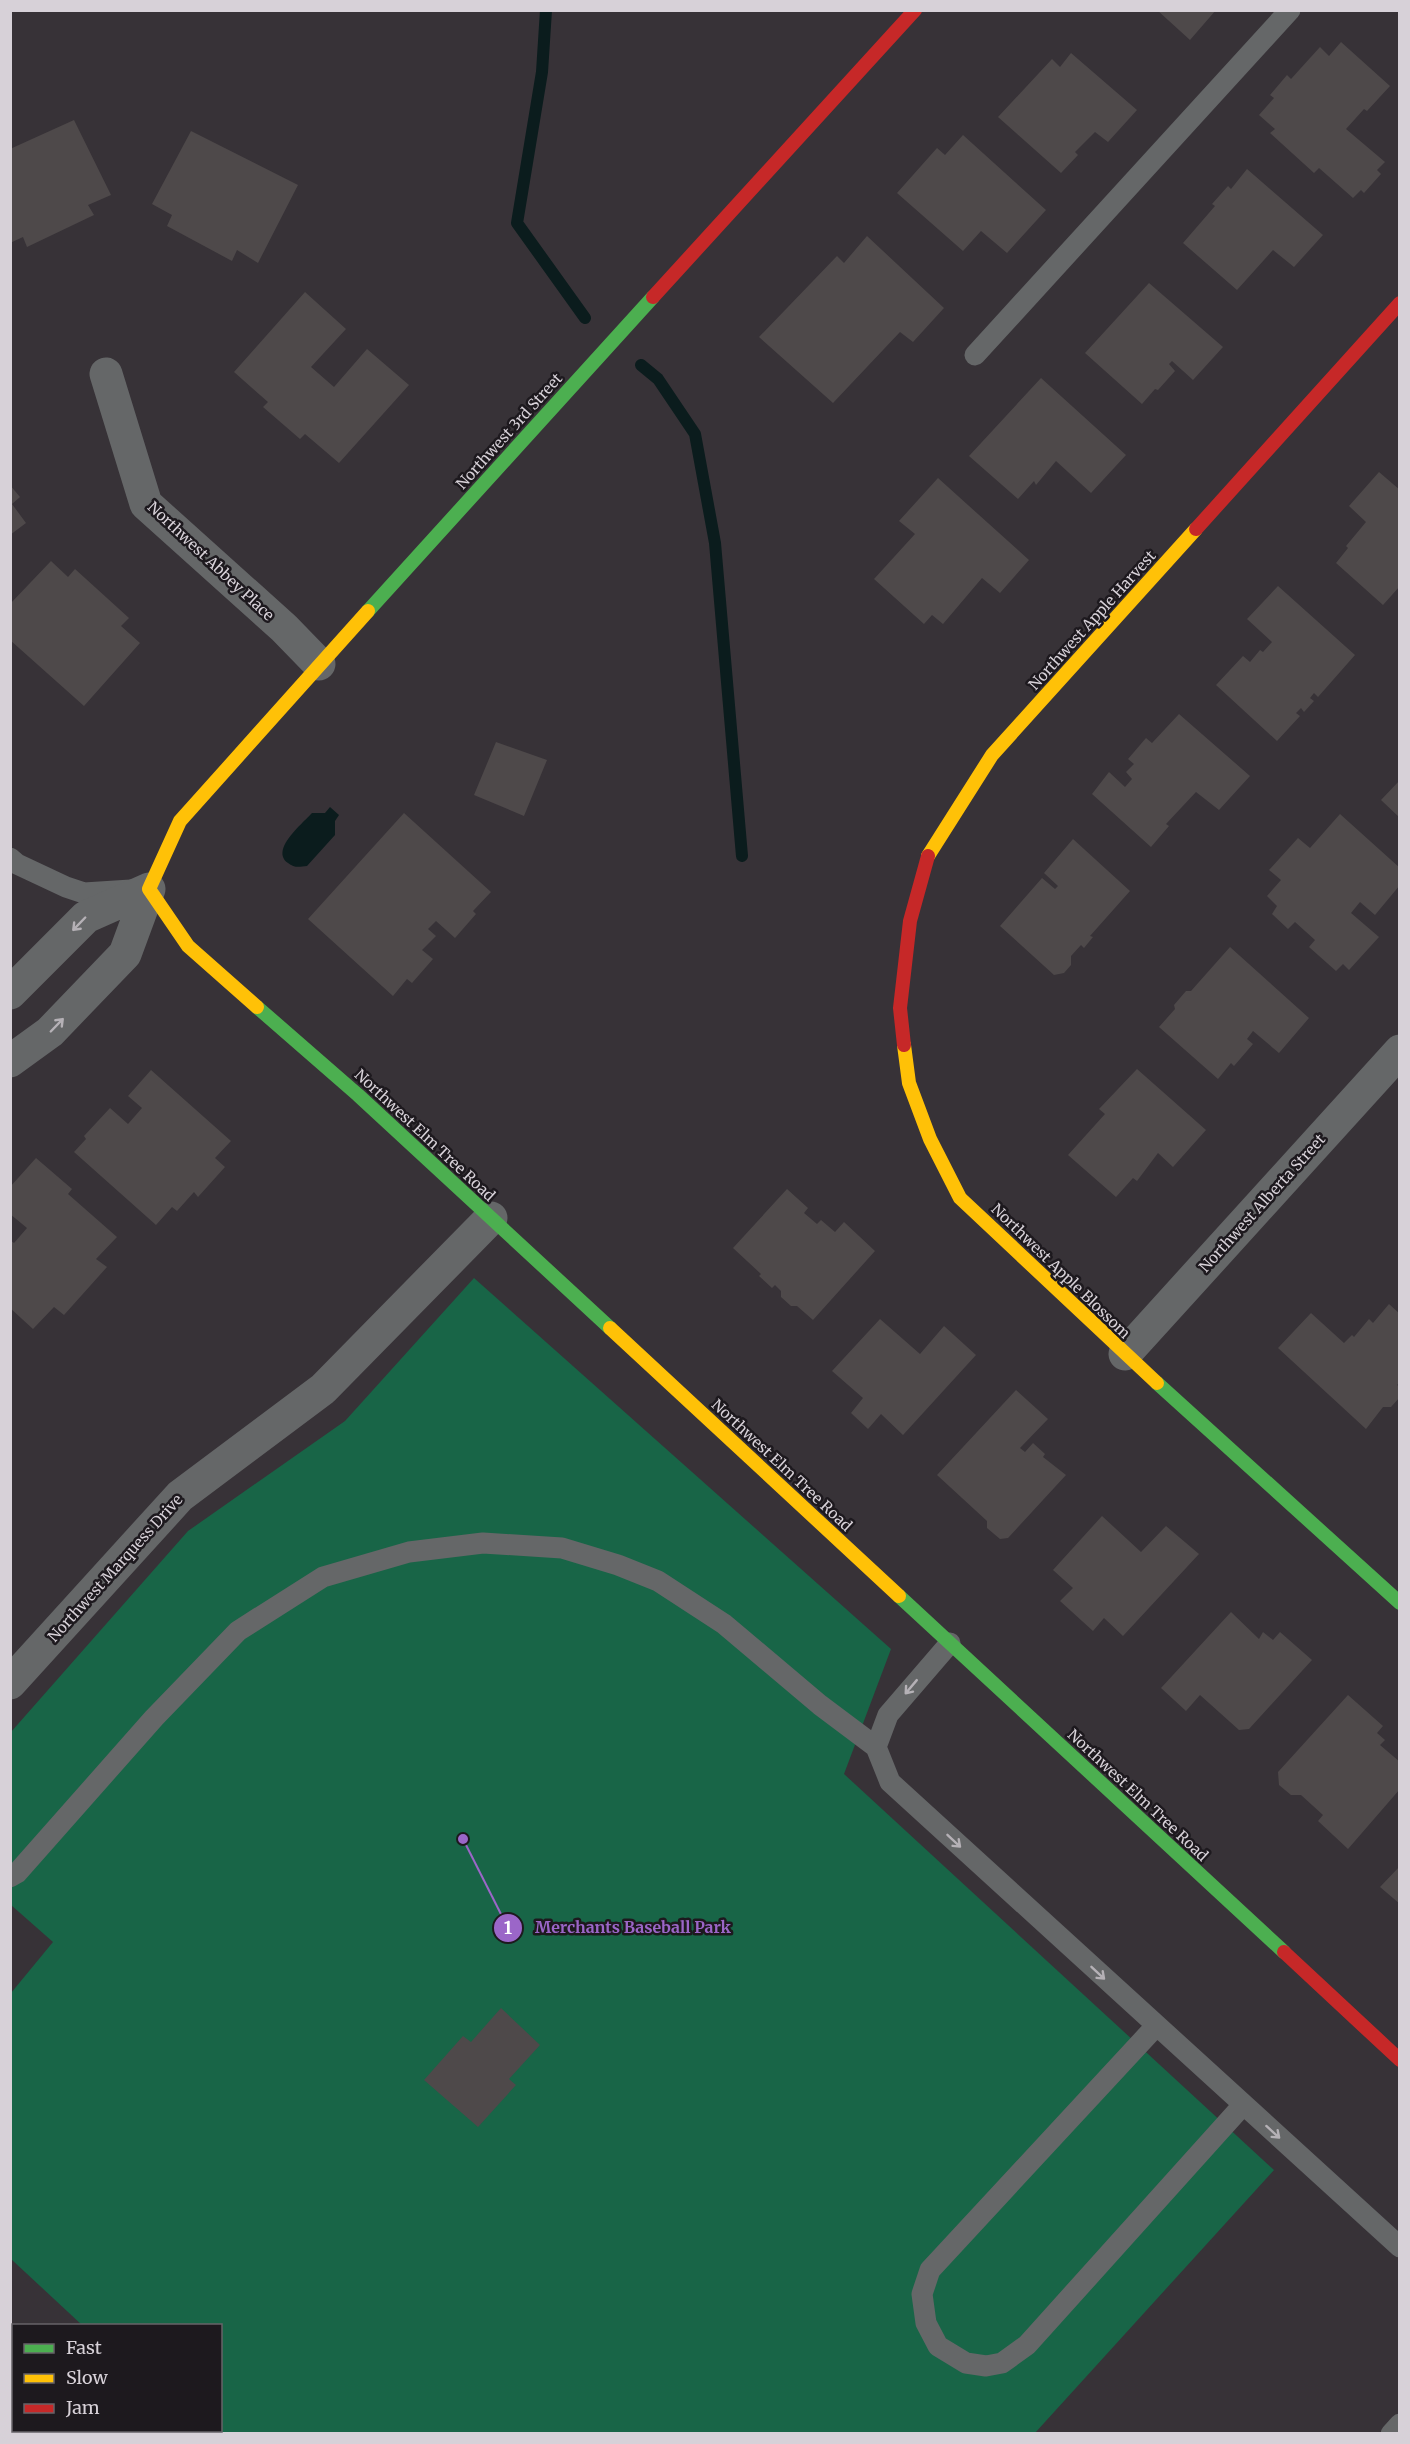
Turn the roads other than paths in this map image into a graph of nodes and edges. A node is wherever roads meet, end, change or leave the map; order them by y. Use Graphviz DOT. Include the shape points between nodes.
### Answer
graph roads {
  1 [pos="915,10"];
  2 [pos="1290,10"];
  3 [pos="1400,303"];
  4 [pos="975,355"];
  5 [pos="106,374"];
  6 [pos="319,664"];
  7 [pos="10,858"];
  8 [pos="149,889"];
  9 [pos="10,993"];
  10 [pos="900,1008"];
  11 [pos="1400,1051"];
  12 [pos="10,1061"];
  13 [pos="491,1218"];
  14 [pos="1125,1354"];
  15 [pos="1400,1603"];
  16 [pos="950,1643"];
  17 [pos="10,1683"];
  18 [pos="876,1747"];
  19 [pos="10,1877"];
  20 [pos="1156,2026"];
  21 [pos="1400,2060"];
  22 [pos="1243,2105"];
  23 [pos="1400,2247"];
  24 [pos="1400,2424"];
  25 [pos="1391,2433"];
  1 -- 6 [label="street, Northwest 3rd Street"];
  2 -- 4 [label="lane"];
  3 -- 10 [label="street, Northwest Apple Harvest" via="992,755 929,850 910,921"];
  5 -- 6 [label="street, Northwest Abbey Place" via="146,504"];
  6 -- 8 [label="street, Northwest 3rd Street" via="180,821"];
  7 -- 8 [label="lane" via="84,893"];
  8 -- 9 [label="street, one-way" via="86,917"];
  12 -- 8 [label="street, one-way" via="50,1032 125,954"];
  8 -- 13 [label="street, Northwest Elm Tree Road" via="188,946"];
  10 -- 14 [label="street, Northwest Apple Blossom" via="909,1083 930,1139 960,1198"];
  11 -- 14 [label="street, Northwest Alberta Street"];
  13 -- 16 [label="street, Northwest Elm Tree Road"];
  13 -- 17 [label="street, Northwest Marquess Drive" via="323,1389 180,1496"];
  14 -- 15 [label="street, Northwest Apple Blossom"];
  16 -- 18 [label="lane, one-way" via="888,1715"];
  16 -- 21 [label="street, Northwest Elm Tree Road"];
  18 -- 19 [label="lane" via="724,1624 658,1581 562,1548 483,1543 409,1552 323,1577 238,1631"];
  18 -- 20 [label="lane, one-way" via="890,1782"];
  20 -- 22 [label="lane"];
  20 -- 22 [label="lane" via="930,2270 922,2294 926,2323 938,2346 966,2363 986,2366 1002,2363 1027,2344"];
  22 -- 23 [label="lane, one-way"];
  24 -- 25 [label="lane"];
}
